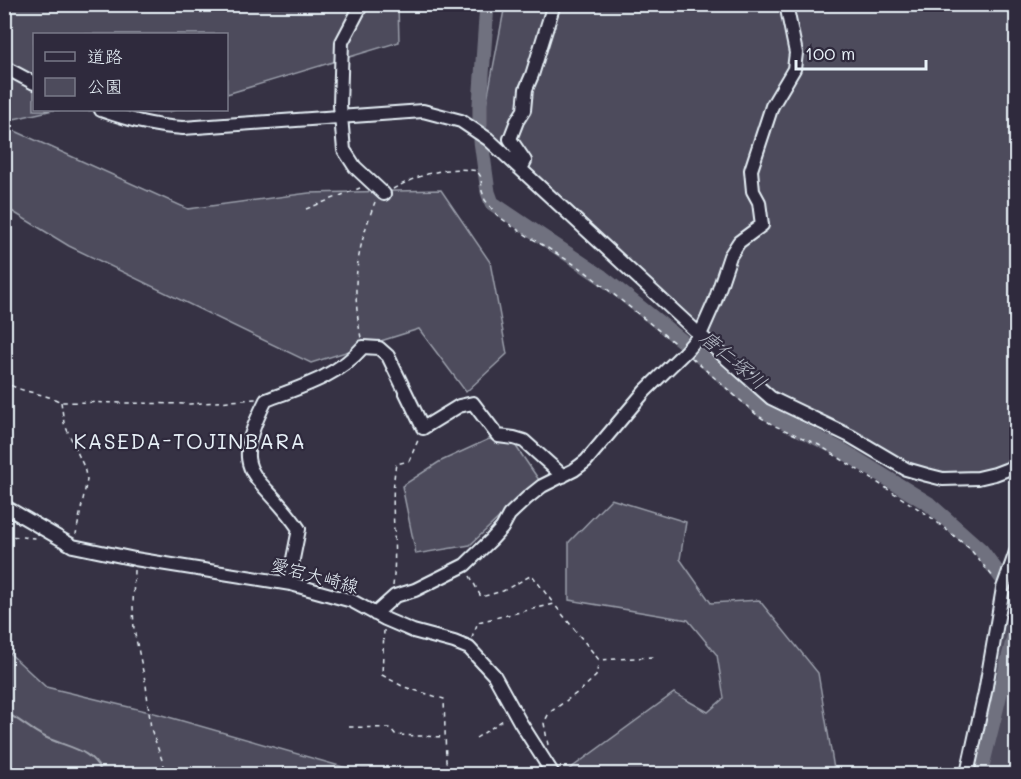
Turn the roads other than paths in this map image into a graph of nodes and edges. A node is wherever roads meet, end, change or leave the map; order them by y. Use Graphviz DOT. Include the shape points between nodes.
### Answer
graph roads {
  1 [pos="362,4"];
  2 [pos="554,4"];
  3 [pos="786,4"];
  4 [pos="4,67"];
  5 [pos="33,82"];
  6 [pos="104,111"];
  7 [pos="341,117"];
  8 [pos="520,169"];
  9 [pos="384,194"];
  10 [pos="700,335"];
  11 [pos="1017,466"];
  12 [pos="563,476"];
  13 [pos="4,506"];
  14 [pos="1017,552"];
  15 [pos="291,584"];
  16 [pos="380,616"];
  17 [pos="553,774"];
  18 [pos="967,774"];
  1 -- 7 [label="street" via="342,42"];
  2 -- 8 [label="street" via="526,89 524,110 510,139 525,161"];
  3 -- 10 [label="street" via="796,53 794,69 772,106 751,170 762,225 739,242 730,256"];
  4 -- 5 [label="street"];
  6 -- 7 [label="street" via="135,122 183,128"];
  7 -- 8 [label="street" via="423,111 461,121 488,139"];
  7 -- 9 [label="street" via="344,150 355,167"];
  8 -- 10 [label="street"];
  10 -- 11 [label="street" via="771,398 850,436 906,469 943,479 961,479"];
  10 -- 12 [label="street" via="586,460"];
  12 -- 15 [label="street" via="524,441 498,436 473,403 459,406 423,428 388,356 379,348 363,347 329,374 266,400 253,426 246,450 249,468 299,529"];
  12 -- 16 [label="street" via="527,498 465,565 395,596"];
  13 -- 15 [label="street, 愛宕大崎線" via="73,546"];
  14 -- 18 [label="street" via="1003,588"];
  15 -- 16 [label="street, 愛宕大崎線" via="352,601"];
  16 -- 17 [label="street, 愛宕大崎線" via="469,648 494,675"];
}
